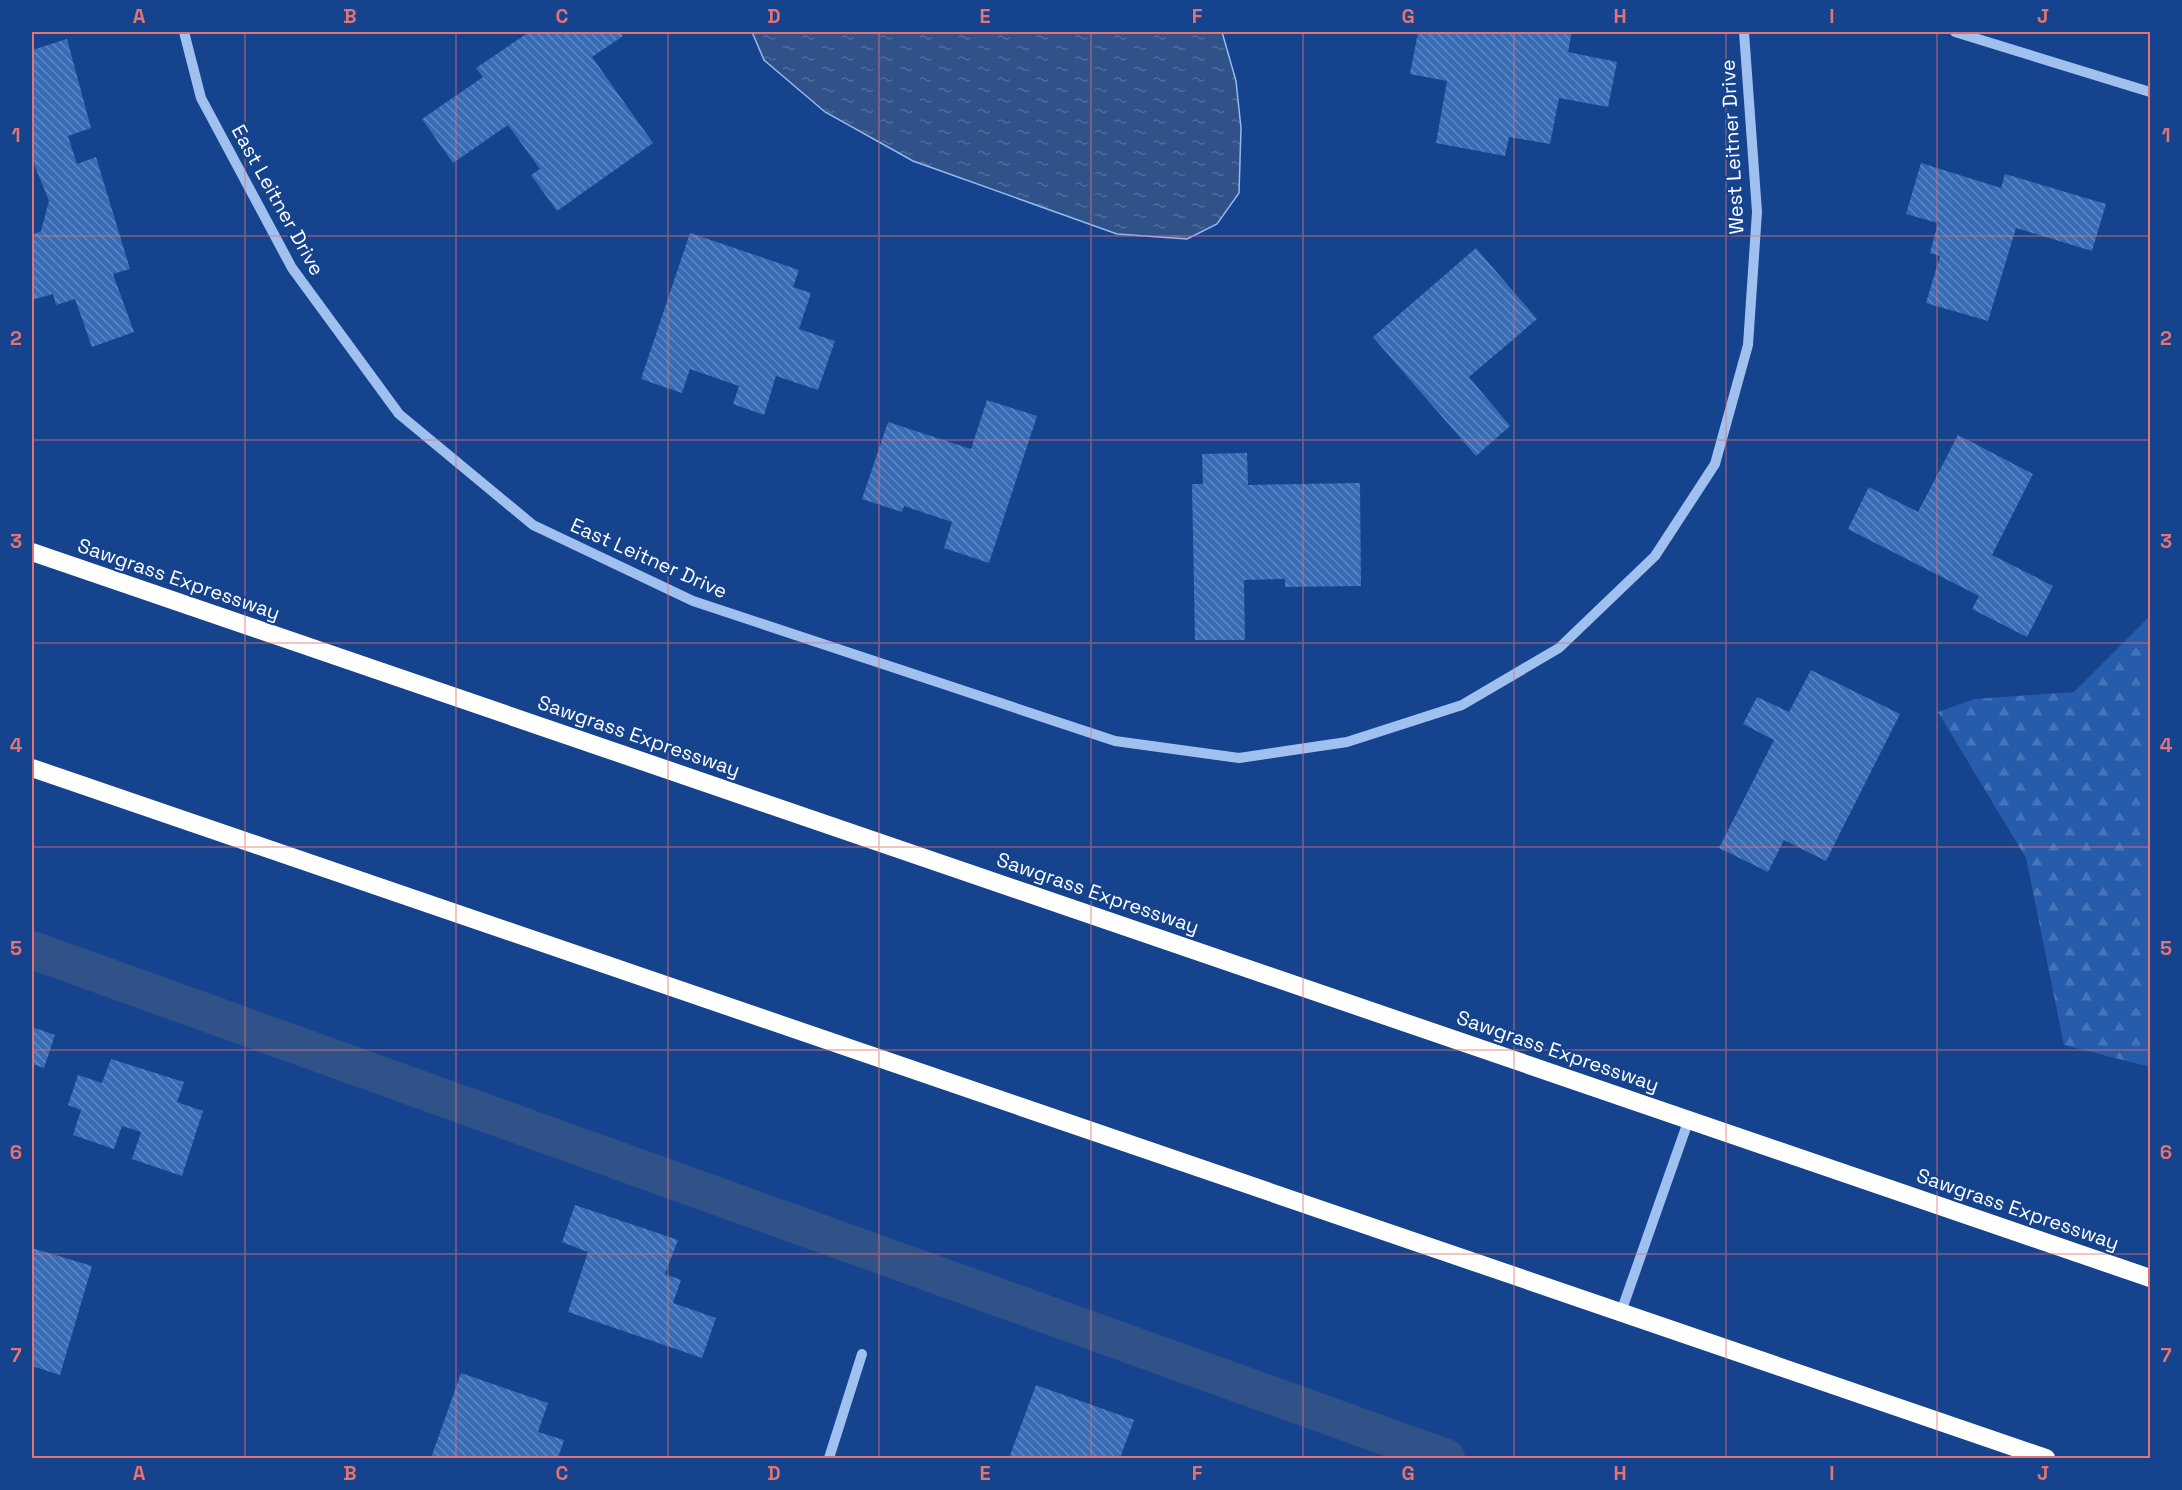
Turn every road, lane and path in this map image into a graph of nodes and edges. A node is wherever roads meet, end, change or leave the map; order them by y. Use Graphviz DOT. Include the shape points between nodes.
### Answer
graph roads {
  1 [pos="184,32"];
  2 [pos="1744,32"];
  3 [pos="1955,32"];
  4 [pos="2151,92"];
  5 [pos="32,552"];
  6 [pos="1347,742"];
  7 [pos="32,768"];
  8 [pos="1689,1119"];
  9 [pos="2151,1278"];
  10 [pos="1621,1312"];
  11 [pos="862,1354"];
  12 [pos="829,1458"];
  13 [pos="2046,1458"];
  1 -- 6 [label="street, East Leitner Drive" via="201,98 292,268 399,414 533,525 693,601 1115,741 1239,758"];
  2 -- 6 [label="street, West Leitner Drive" via="1757,212 1754,259 1748,345 1714,464 1655,556 1559,648 1462,705"];
  3 -- 4 [label="street"];
  5 -- 8 [label="highway, Sawgrass Expressway"];
  7 -- 10 [label="highway"];
  8 -- 9 [label="highway, Sawgrass Expressway"];
  8 -- 10 [label="street"];
  10 -- 13 [label="highway"];
  11 -- 12 [label="street"];
}
